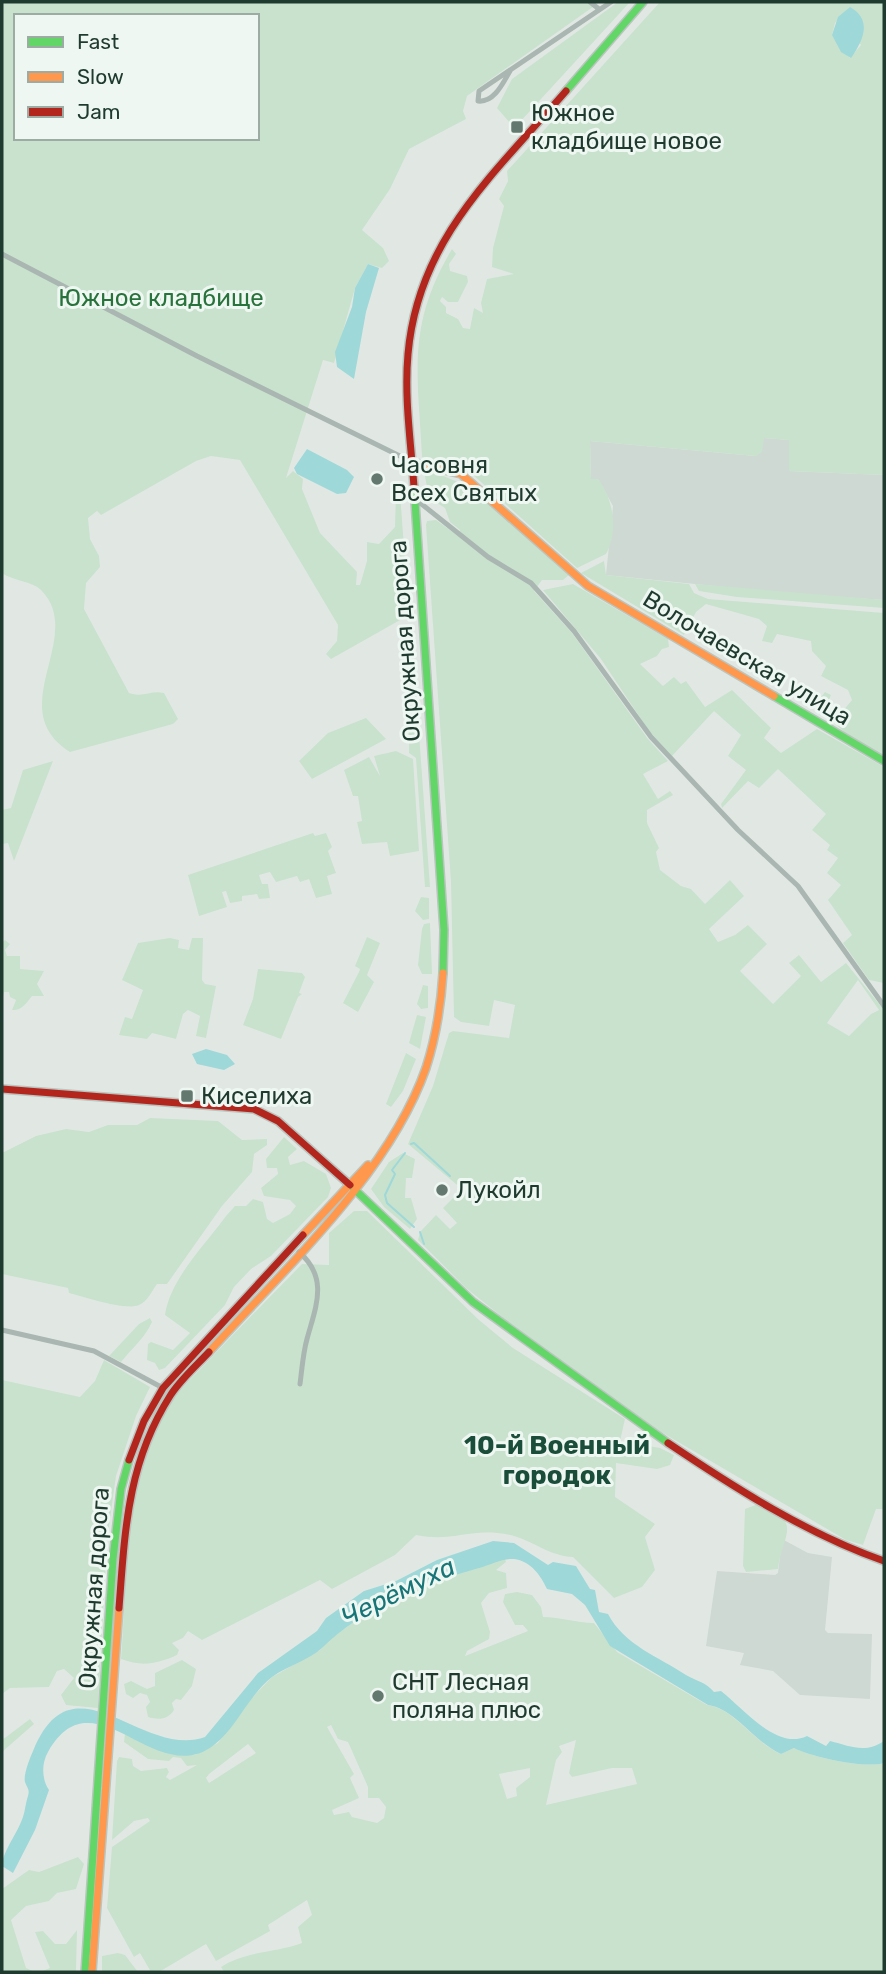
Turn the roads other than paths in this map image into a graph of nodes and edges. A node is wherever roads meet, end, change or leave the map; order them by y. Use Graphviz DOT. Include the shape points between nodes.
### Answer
graph roads {
  1 [pos="590,2"];
  2 [pos="611,2"];
  3 [pos="643,2"];
  4 [pos="599,9"];
  5 [pos="510,71"];
  6 [pos="2,254"];
  7 [pos="412,462"];
  8 [pos="414,498"];
  9 [pos="884,761"];
  10 [pos="884,1006"];
  11 [pos="2,1089"];
  12 [pos="353,1187"];
  13 [pos="299,1252"];
  14 [pos="2,1330"];
  15 [pos="300,1384"];
  16 [pos="163,1388"];
  17 [pos="884,1561"];
  18 [pos="109,1689"];
  19 [pos="103,1749"];
  20 [pos="85,1972"];
  21 [pos="92,1972"];
  1 -- 4 [label="street"];
  2 -- 4 [label="street"];
  3 -- 7 [label="main road, Окружная дорога" via="479,188 434,256 418,295 409,337"];
  4 -- 5 [label="street"];
  5 -- 5 [label="street" via="479,92 478,101 496,93"];
  6 -- 7 [label="street"];
  7 -- 8 [label="main road, Окружная дорога"];
  7 -- 9 [label="main road, Волочаевская улица" via="461,474 590,587"];
  8 -- 10 [label="street" via="540,593 582,641 651,737 798,886"];
  8 -- 12 [label="main road, Окружная дорога" via="444,967 439,1020 418,1091 392,1136"];
  11 -- 12 [label="main road" via="254,1109 278,1121"];
  12 -- 13 [label="main road, Окружная дорога"];
  12 -- 16 [label="main road, Окружная дорога"];
  12 -- 17 [label="main road" via="473,1302 658,1436 717,1476 842,1546"];
  13 -- 15 [label="street" via="318,1278 320,1294"];
  13 -- 18 [label="main road, Окружная дорога" via="171,1394 142,1446 126,1511"];
  14 -- 16 [label="street" via="94,1351"];
  16 -- 18 [label="main road, Окружная дорога" via="144,1418 122,1478 112,1553"];
  18 -- 19 [label="main road, Окружная дорога"];
  19 -- 20 [label="main road, Окружная дорога"];
  19 -- 21 [label="main road, Окружная дорога"];
}
